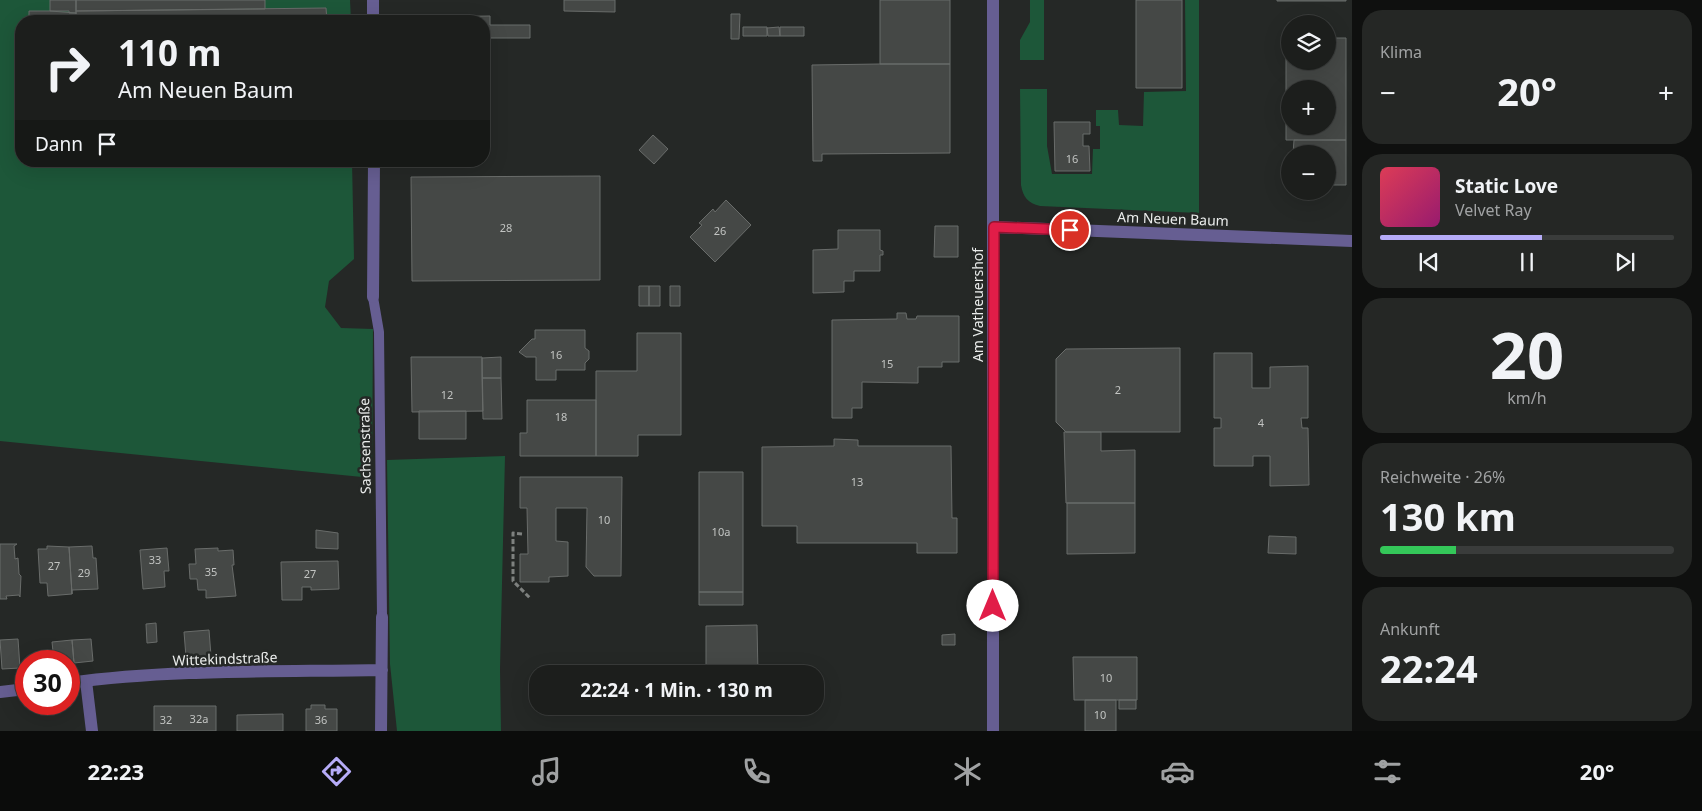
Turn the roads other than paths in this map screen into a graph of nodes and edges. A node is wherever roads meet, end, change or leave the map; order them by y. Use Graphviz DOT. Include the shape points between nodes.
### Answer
graph roads {
  1 [pos="373,0"];
  2 [pos="993,0"];
  3 [pos="373,15"];
  4 [pos="374,167"];
  5 [pos="994,227"];
  6 [pos="1352,241"];
  7 [pos="373,297"];
  8 [pos="382,617"];
  9 [pos="382,670"];
  10 [pos="86,681"];
  11 [pos="80,682"];
  12 [pos="15,690"];
  13 [pos="0,692"];
  14 [pos="92,731"];
  15 [pos="382,731"];
  16 [pos="993,731"];
  1 -- 3 [label="street"];
  2 -- 5 [label="street, Am Vatheuershof"];
  4 -- 7 [label="street, Sachsenstraße"];
  5 -- 6 [label="street, Am Neuen Baum"];
  5 -- 16 [label="street, Am Vatheuershof"];
  7 -- 8 [label="lane, Sachsenstraße" via="379,332"];
  8 -- 9 [label="street, Sachsenstraße"];
  9 -- 10 [label="street, Wittekindstraße" via="230,673"];
  9 -- 15 [label="street, Sachsenstraße"];
  10 -- 11 [label="street, Wittekindstraße"];
  10 -- 14 [label="street"];
  12 -- 13 [label="street"];
}
